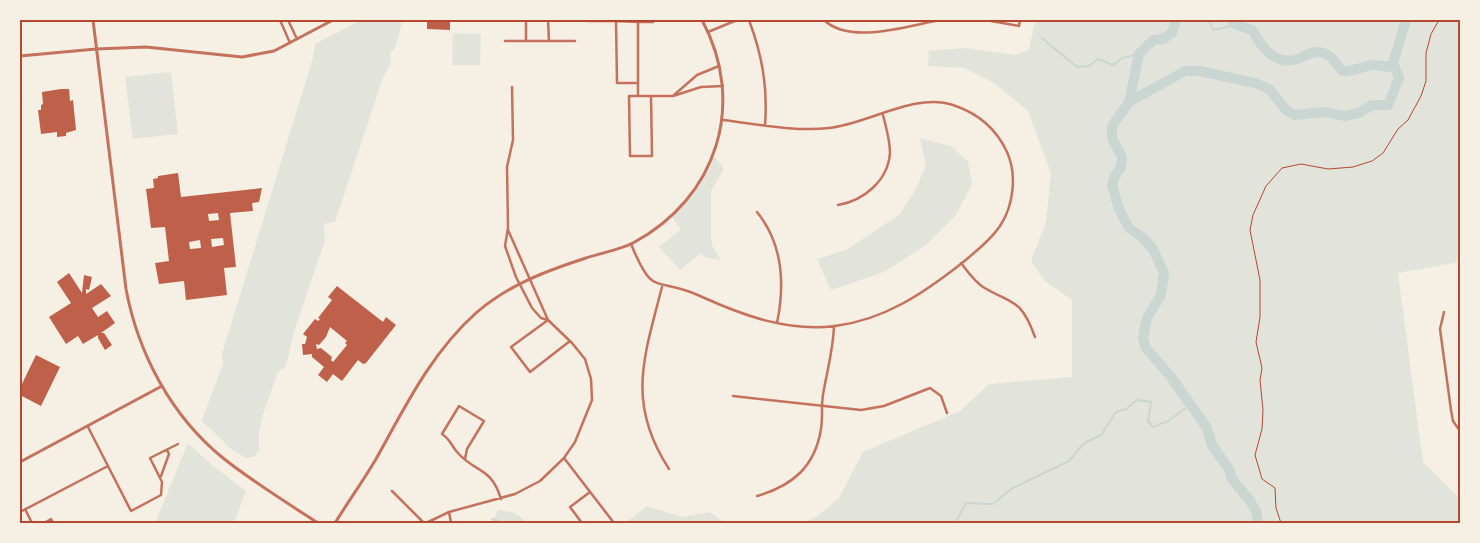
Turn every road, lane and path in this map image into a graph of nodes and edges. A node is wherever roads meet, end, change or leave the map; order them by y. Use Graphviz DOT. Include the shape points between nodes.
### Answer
graph roads {
  1 [pos="93,20"];
  2 [pos="280,20"];
  3 [pos="288,20"];
  4 [pos="333,20"];
  5 [pos="526,20"];
  6 [pos="548,20"];
  7 [pos="702,20"];
  8 [pos="737,20"];
  9 [pos="749,20"];
  10 [pos="824,20"];
  11 [pos="940,20"];
  12 [pos="985,20"];
  13 [pos="1020,20"];
  14 [pos="1439,20"];
  15 [pos="588,21"];
  16 [pos="616,21"];
  17 [pos="638,22"];
  18 [pos="653,22"];
  19 [pos="708,32"];
  20 [pos="297,39"];
  21 [pos="505,41"];
  22 [pos="526,41"];
  23 [pos="549,41"];
  24 [pos="575,41"];
  25 [pos="290,42"];
  26 [pos="96,49"];
  27 [pos="20,56"];
  28 [pos="720,66"];
  29 [pos="638,83"];
  30 [pos="723,86"];
  31 [pos="512,87"];
  32 [pos="638,96"];
  33 [pos="651,96"];
  34 [pos="673,96"];
  35 [pos="883,115"];
  36 [pos="723,120"];
  37 [pos="764,125"];
  38 [pos="838,205"];
  39 [pos="758,212"];
  40 [pos="508,228"];
  41 [pos="631,244"];
  42 [pos="961,263"];
  43 [pos="530,278"];
  44 [pos="519,282"];
  45 [pos="662,287"];
  46 [pos="1444,312"];
  47 [pos="548,320"];
  48 [pos="777,323"];
  49 [pos="834,326"];
  50 [pos="1035,337"];
  51 [pos="570,341"];
  52 [pos="162,386"];
  53 [pos="732,396"];
  54 [pos="822,407"];
  55 [pos="947,413"];
  56 [pos="88,427"];
  57 [pos="1460,431"];
  58 [pos="178,444"];
  59 [pos="167,450"];
  60 [pos="564,458"];
  61 [pos="465,459"];
  62 [pos="20,462"];
  63 [pos="108,466"];
  64 [pos="669,469"];
  65 [pos="160,477"];
  66 [pos="392,491"];
  67 [pos="590,492"];
  68 [pos="756,496"];
  69 [pos="502,499"];
  70 [pos="25,509"];
  71 [pos="20,512"];
  72 [pos="449,512"];
  73 [pos="32,523"];
  74 [pos="44,523"];
  75 [pos="53,523"];
  76 [pos="318,523"];
  77 [pos="335,523"];
  78 [pos="425,523"];
  79 [pos="451,523"];
  80 [pos="582,523"];
  81 [pos="614,523"];
  82 [pos="1281,523"];
  1 -- 26 [label="street"];
  2 -- 25 [label="street"];
  3 -- 20 [label="street"];
  4 -- 20 [label="street"];
  5 -- 22 [label="street"];
  6 -- 23 [label="street"];
  7 -- 19 [label="street"];
  8 -- 19 [label="street"];
  9 -- 37 [label="street" via="763,64 766,87"];
  10 -- 11 [label="street" via="850,33"];
  12 -- 13 [label="street" via="1019,26"];
  14 -- 82 [label="path" via="1426,53 1426,81 1421,96 1383,153 1353,168 1328,169 1296,164 1282,168 1266,186 1253,215 1250,230 1260,280 1256,342 1262,368 1263,410 1255,455 1262,479 1275,488"];
  15 -- 16 [label="street"];
  16 -- 17 [label="street"];
  16 -- 29 [label="street" via="617,83"];
  17 -- 18 [label="street"];
  17 -- 29 [label="street"];
  19 -- 28 [label="street"];
  20 -- 25 [label="street"];
  21 -- 22 [label="street"];
  22 -- 23 [label="street"];
  23 -- 24 [label="street"];
  25 -- 26 [label="street" via="266,53 242,57 174,48"];
  26 -- 27 [label="street"];
  26 -- 52 [label="street" via="126,289 140,341"];
  28 -- 30 [label="street"];
  28 -- 34 [label="street" via="697,75"];
  29 -- 32 [label="street"];
  30 -- 34 [label="street"];
  30 -- 36 [label="street"];
  31 -- 40 [label="street" via="514,140 507,168"];
  32 -- 33 [label="street"];
  32 -- 33 [label="street" via="629,96 630,156 652,156"];
  33 -- 34 [label="street"];
  35 -- 37 [label="street" via="820,129"];
  35 -- 38 [label="street" via="890,154 883,174 865,194 853,202"];
  35 -- 42 [label="street" via="933,101 951,104 984,121 1004,146 1010,160 1013,186 1005,218 980,248"];
  36 -- 37 [label="street"];
  36 -- 41 [label="street" via="713,156 687,200 655,230"];
  39 -- 48 [label="street" via="773,238 780,261 782,293"];
  40 -- 43 [label="street"];
  40 -- 44 [label="street" via="505,246"];
  41 -- 43 [label="street"];
  41 -- 45 [label="street" via="648,279"];
  42 -- 49 [label="street" via="906,303"];
  42 -- 50 [label="street" via="978,283 1017,304 1030,321"];
  43 -- 44 [label="street"];
  43 -- 47 [label="street"];
  44 -- 47 [label="street" via="532,308"];
  44 -- 77 [label="street" via="476,313 441,348"];
  45 -- 48 [label="street" via="686,290 747,316"];
  45 -- 64 [label="street" via="642,373 644,410 649,430"];
  46 -- 57 [label="street" via="1440,329 1450,410"];
  47 -- 51 [label="street"];
  47 -- 51 [label="street" via="511,347 530,372"];
  48 -- 49 [label="street"];
  49 -- 54 [label="street" via="833,352"];
  51 -- 60 [label="street" via="585,360 593,390 587,417"];
  52 -- 56 [label="street"];
  52 -- 76 [label="street" via="188,423 222,457"];
  53 -- 54 [label="street"];
  54 -- 55 [label="street" via="871,409 930,388 941,396"];
  54 -- 68 [label="street" via="821,431 805,470 787,484"];
  56 -- 62 [label="street"];
  56 -- 63 [label="street"];
  58 -- 59 [label="street"];
  59 -- 65 [label="street" via="169,454"];
  59 -- 65 [label="street" via="150,458"];
  60 -- 67 [label="street"];
  60 -- 69 [label="street" via="540,481"];
  61 -- 61 [label="street" via="442,434 459,406 484,421 467,448"];
  61 -- 69 [label="street" via="490,476"];
  63 -- 65 [label="street" via="131,511 160,496"];
  63 -- 70 [label="street"];
  66 -- 78 [label="street"];
  67 -- 80 [label="street" via="570,507"];
  67 -- 81 [label="street"];
  69 -- 72 [label="street"];
  70 -- 71 [label="street"];
  70 -- 73 [label="street"];
  72 -- 78 [label="street"];
  72 -- 79 [label="street"];
  74 -- 75 [label="street" via="51,520"];
}
